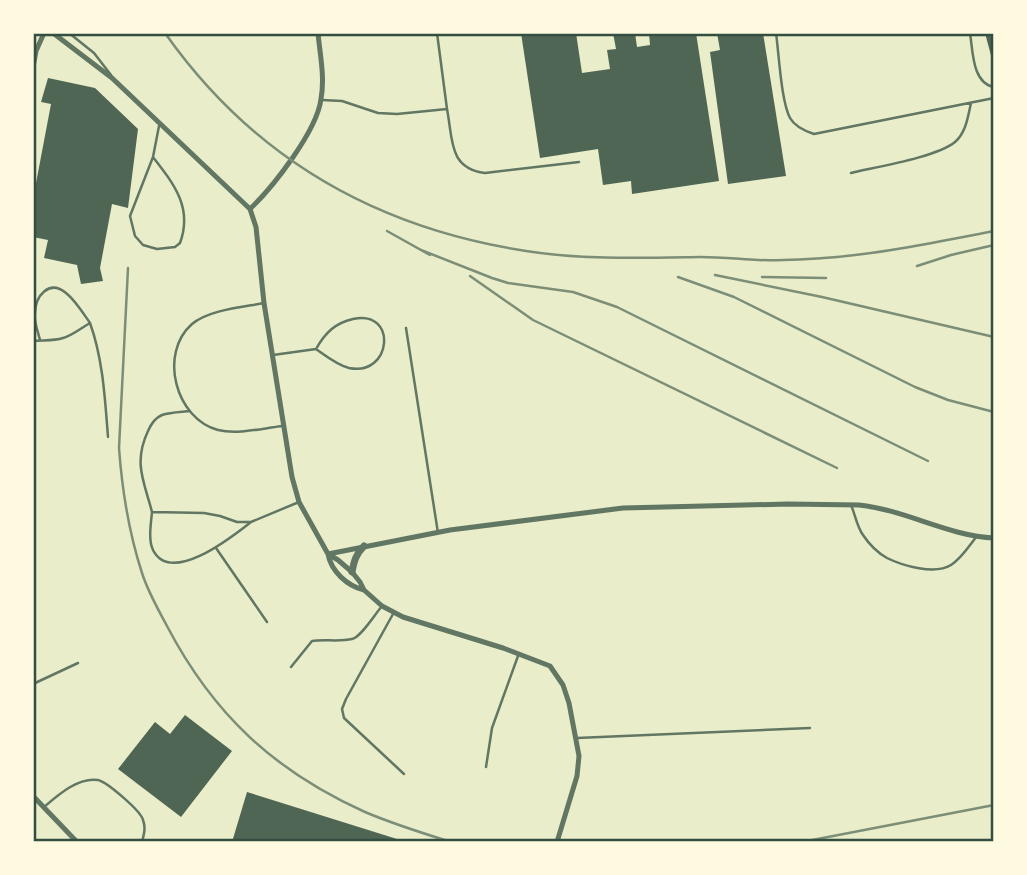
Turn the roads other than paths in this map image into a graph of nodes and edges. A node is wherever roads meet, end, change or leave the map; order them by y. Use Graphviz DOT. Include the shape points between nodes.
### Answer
graph roads {
  1 [pos="44,33"];
  2 [pos="53,33"];
  3 [pos="69,33"];
  4 [pos="318,33"];
  5 [pos="437,33"];
  6 [pos="776,33"];
  7 [pos="970,33"];
  8 [pos="33,67"];
  9 [pos="112,78"];
  10 [pos="994,86"];
  11 [pos="994,98"];
  12 [pos="321,100"];
  13 [pos="971,103"];
  14 [pos="447,109"];
  15 [pos="160,123"];
  16 [pos="153,157"];
  17 [pos="579,162"];
  18 [pos="851,173"];
  19 [pos="250,209"];
  20 [pos="264,303"];
  21 [pos="90,323"];
  22 [pos="406,328"];
  23 [pos="40,340"];
  24 [pos="33,341"];
  25 [pos="316,349"];
  26 [pos="273,355"];
  27 [pos="190,411"];
  28 [pos="283,426"];
  29 [pos="108,436"];
  30 [pos="299,502"];
  31 [pos="851,505"];
  32 [pos="152,512"];
  33 [pos="251,523"];
  34 [pos="438,533"];
  35 [pos="976,536"];
  36 [pos="994,538"];
  37 [pos="364,546"];
  38 [pos="216,548"];
  39 [pos="328,554"];
  40 [pos="352,572"];
  41 [pos="363,590"];
  42 [pos="382,606"];
  43 [pos="394,612"];
  44 [pos="267,622"];
  45 [pos="518,654"];
  46 [pos="78,663"];
  47 [pos="291,667"];
  48 [pos="33,684"];
  49 [pos="810,728"];
  50 [pos="577,738"];
  51 [pos="486,767"];
  52 [pos="404,774"];
  53 [pos="33,796"];
  54 [pos="44,807"];
  55 [pos="77,842"];
  56 [pos="142,842"];
  57 [pos="557,842"];
  1 -- 8 [label="street"];
  2 -- 9 [label="street"];
  3 -- 9 [label="lane" via="94,53"];
  4 -- 12 [label="street"];
  5 -- 14 [label="lane"];
  6 -- 13 [label="lane" via="791,120 814,134"];
  7 -- 10 [label="lane" via="979,78"];
  9 -- 15 [label="street"];
  11 -- 13 [label="lane"];
  12 -- 14 [label="lane" via="342,101 378,113"];
  12 -- 19 [label="street" via="306,136"];
  13 -- 18 [label="lane" via="957,141 941,151"];
  14 -- 17 [label="lane" via="456,157 473,171"];
  15 -- 16 [label="lane"];
  15 -- 19 [label="street"];
  16 -- 16 [label="lane" via="130,216 132,228 143,245 175,247 184,233 184,213 173,185"];
  19 -- 20 [label="street"];
  20 -- 26 [label="street"];
  20 -- 27 [label="lane" via="210,314 181,336 174,360 175,382"];
  21 -- 23 [label="lane" via="64,338"];
  21 -- 23 [label="lane" via="68,294 44,290 34,314"];
  21 -- 29 [label="lane" via="100,362"];
  22 -- 34 [label="lane"];
  23 -- 24 [label="lane"];
  25 -- 25 [label="lane" via="349,368 362,368 380,358 384,334 373,320 355,318 333,327"];
  25 -- 26 [label="lane"];
  26 -- 28 [label="street"];
  27 -- 28 [label="lane" via="202,424 220,430"];
  27 -- 32 [label="lane" via="162,415 147,434 140,466"];
  28 -- 30 [label="street"];
  30 -- 33 [label="lane"];
  30 -- 39 [label="street"];
  31 -- 34 [label="street" via="623,508"];
  31 -- 35 [label="street" via="875,506"];
  31 -- 35 [label="lane" via="862,534 874,548 887,558 917,568 949,566"];
  32 -- 33 [label="lane" via="204,513"];
  32 -- 38 [label="lane" via="152,548 159,558 184,561"];
  33 -- 38 [label="lane"];
  34 -- 37 [label="street"];
  35 -- 36 [label="street"];
  37 -- 39 [label="street"];
  37 -- 40 [label="street"];
  38 -- 44 [label="lane"];
  39 -- 40 [label="street"];
  39 -- 41 [label="street" via="336,572"];
  40 -- 41 [label="street"];
  41 -- 42 [label="street"];
  42 -- 43 [label="street"];
  42 -- 47 [label="lane" via="357,637 312,641"];
  43 -- 45 [label="street"];
  43 -- 52 [label="lane" via="342,709 344,718"];
  45 -- 50 [label="street" via="550,666 555,673 563,685"];
  45 -- 51 [label="lane" via="492,728"];
  46 -- 48 [label="lane"];
  49 -- 50 [label="lane"];
  50 -- 57 [label="street" via="577,776"];
  53 -- 54 [label="street"];
  54 -- 55 [label="street"];
  54 -- 56 [label="lane" via="61,792 99,780 143,817"];
}
